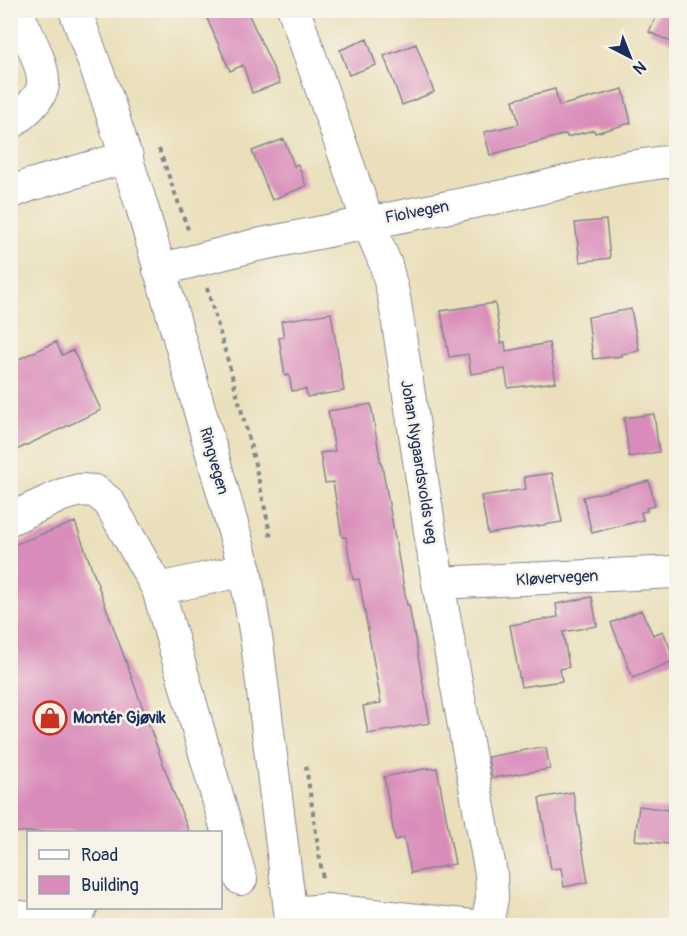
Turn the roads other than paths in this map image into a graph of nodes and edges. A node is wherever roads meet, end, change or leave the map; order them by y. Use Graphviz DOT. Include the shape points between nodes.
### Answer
graph roads {
  1 [pos="16,10"];
  2 [pos="75,10"];
  3 [pos="294,10"];
  4 [pos="10,124"];
  5 [pos="127,157"];
  6 [pos="676,162"];
  7 [pos="10,193"];
  8 [pos="368,222"];
  9 [pos="159,270"];
  10 [pos="10,519"];
  11 [pos="245,570"];
  12 [pos="676,573"];
  13 [pos="438,584"];
  14 [pos="158,589"];
  15 [pos="218,831"];
  16 [pos="222,845"];
  17 [pos="286,872"];
  18 [pos="231,881"];
  19 [pos="76,909"];
  20 [pos="10,916"];
  21 [pos="292,919"];
  22 [pos="472,926"];
  23 [pos="487,926"];
  1 -- 4 [label="street" via="41,66 43,86 36,100"];
  2 -- 5 [label="street, Ringvegen"];
  3 -- 8 [label="street, Johan Nygaardsvolds veg"];
  5 -- 7 [label="street"];
  5 -- 9 [label="street, Ringvegen"];
  6 -- 8 [label="street, Fiolvegen" via="617,170"];
  8 -- 9 [label="street, Fiolvegen"];
  8 -- 13 [label="street, Johan Nygaardsvolds veg" via="394,297"];
  9 -- 11 [label="street, Ringvegen"];
  10 -- 14 [label="street" via="62,495 95,491 109,502"];
  11 -- 14 [label="street"];
  11 -- 17 [label="street, Ringvegen"];
  12 -- 13 [label="street, Kløvervegen"];
  13 -- 23 [label="street, Johan Nygaardsvolds veg" via="491,874"];
  14 -- 15 [label="street"];
  16 -- 18 [label="street"];
  17 -- 18 [label="street"];
  17 -- 21 [label="street, Ringvegen"];
  19 -- 20 [label="street" via="30,918"];
  21 -- 22 [label="street" via="327,910"];
}
